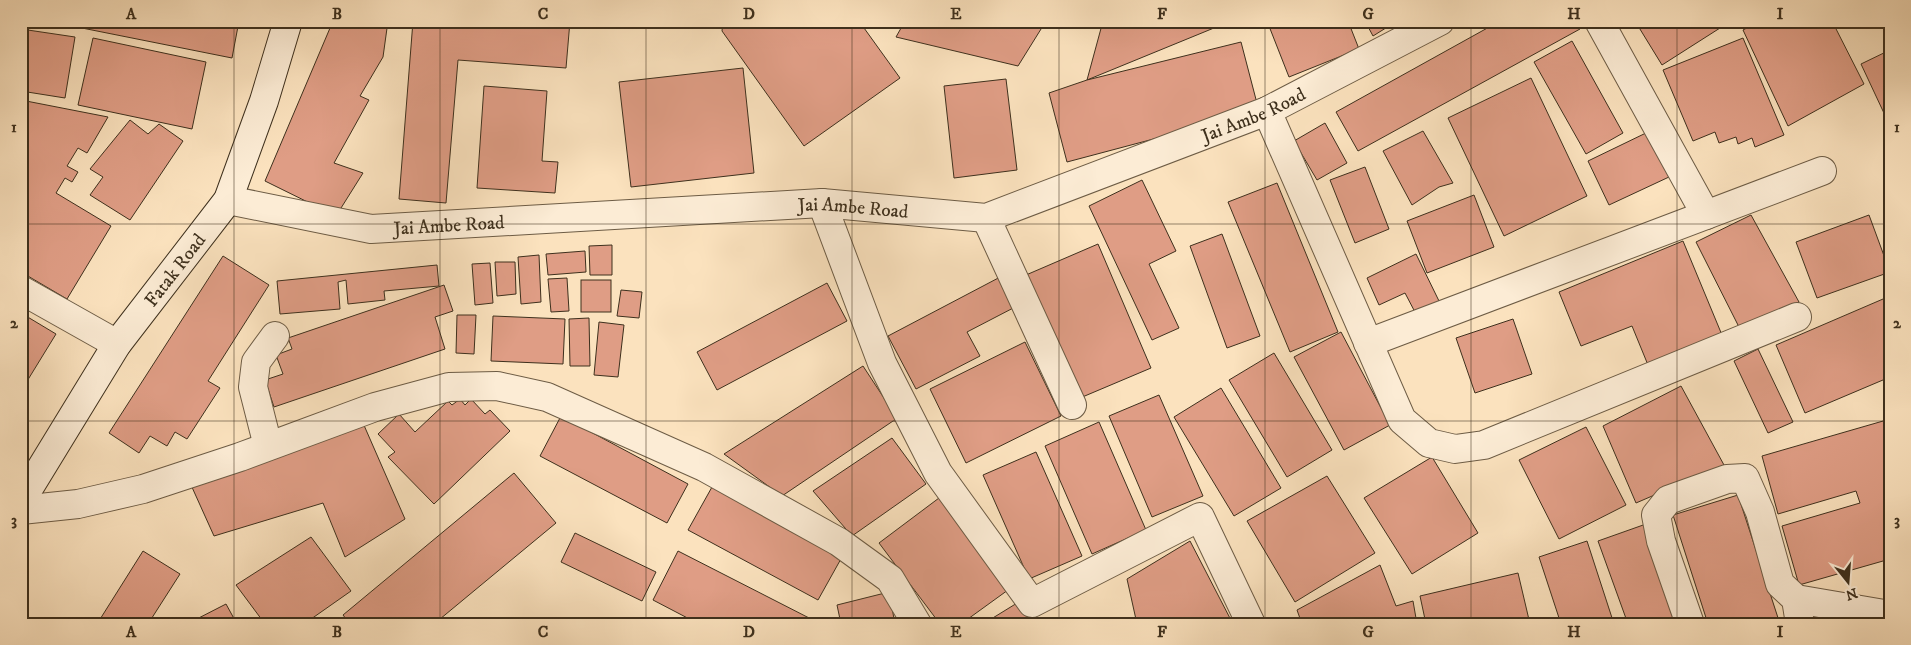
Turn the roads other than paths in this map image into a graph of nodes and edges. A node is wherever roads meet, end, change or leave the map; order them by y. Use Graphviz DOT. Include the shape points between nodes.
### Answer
graph roads {
  1 [pos="288,21"];
  2 [pos="1440,21"];
  3 [pos="1599,21"];
  4 [pos="1267,111"];
  5 [pos="1822,171"];
  6 [pos="228,200"];
  7 [pos="822,203"];
  8 [pos="1706,215"];
  9 [pos="986,218"];
  10 [pos="21,290"];
  11 [pos="1797,317"];
  12 [pos="275,336"];
  13 [pos="1368,343"];
  14 [pos="117,344"];
  15 [pos="1072,406"];
  16 [pos="268,446"];
  17 [pos="21,501"];
  18 [pos="21,510"];
  19 [pos="1798,612"];
  20 [pos="1890,615"];
  21 [pos="916,624"];
  22 [pos="1251,624"];
  23 [pos="1690,624"];
  1 -- 6 [label="street, Fatak Road" via="264,101"];
  2 -- 4 [label="street, Jai Ambe Road"];
  3 -- 8 [label="street"];
  4 -- 9 [label="street, Jai Ambe Road"];
  4 -- 13 [label="street"];
  5 -- 8 [label="street"];
  6 -- 7 [label="street, Jai Ambe Road" via="371,229"];
  6 -- 14 [label="street, Fatak Road"];
  7 -- 9 [label="street, Jai Ambe Road"];
  7 -- 22 [label="street" via="882,363 938,473 1032,603 1200,517"];
  8 -- 13 [label="street"];
  9 -- 15 [label="street"];
  10 -- 14 [label="street"];
  11 -- 13 [label="street" via="1484,445 1456,449 1428,443 1402,420"];
  12 -- 16 [label="street" via="256,362 253,387"];
  14 -- 17 [label="street, Fatak Road"];
  16 -- 18 [label="street" via="143,488 78,504"];
  16 -- 21 [label="street" via="375,407 449,387 497,386 547,397 704,467 839,542 890,580"];
  19 -- 20 [label="street"];
  19 -- 23 [label="street" via="1780,584 1760,512 1745,478 1727,479 1668,500 1656,515 1661,541"];
}
